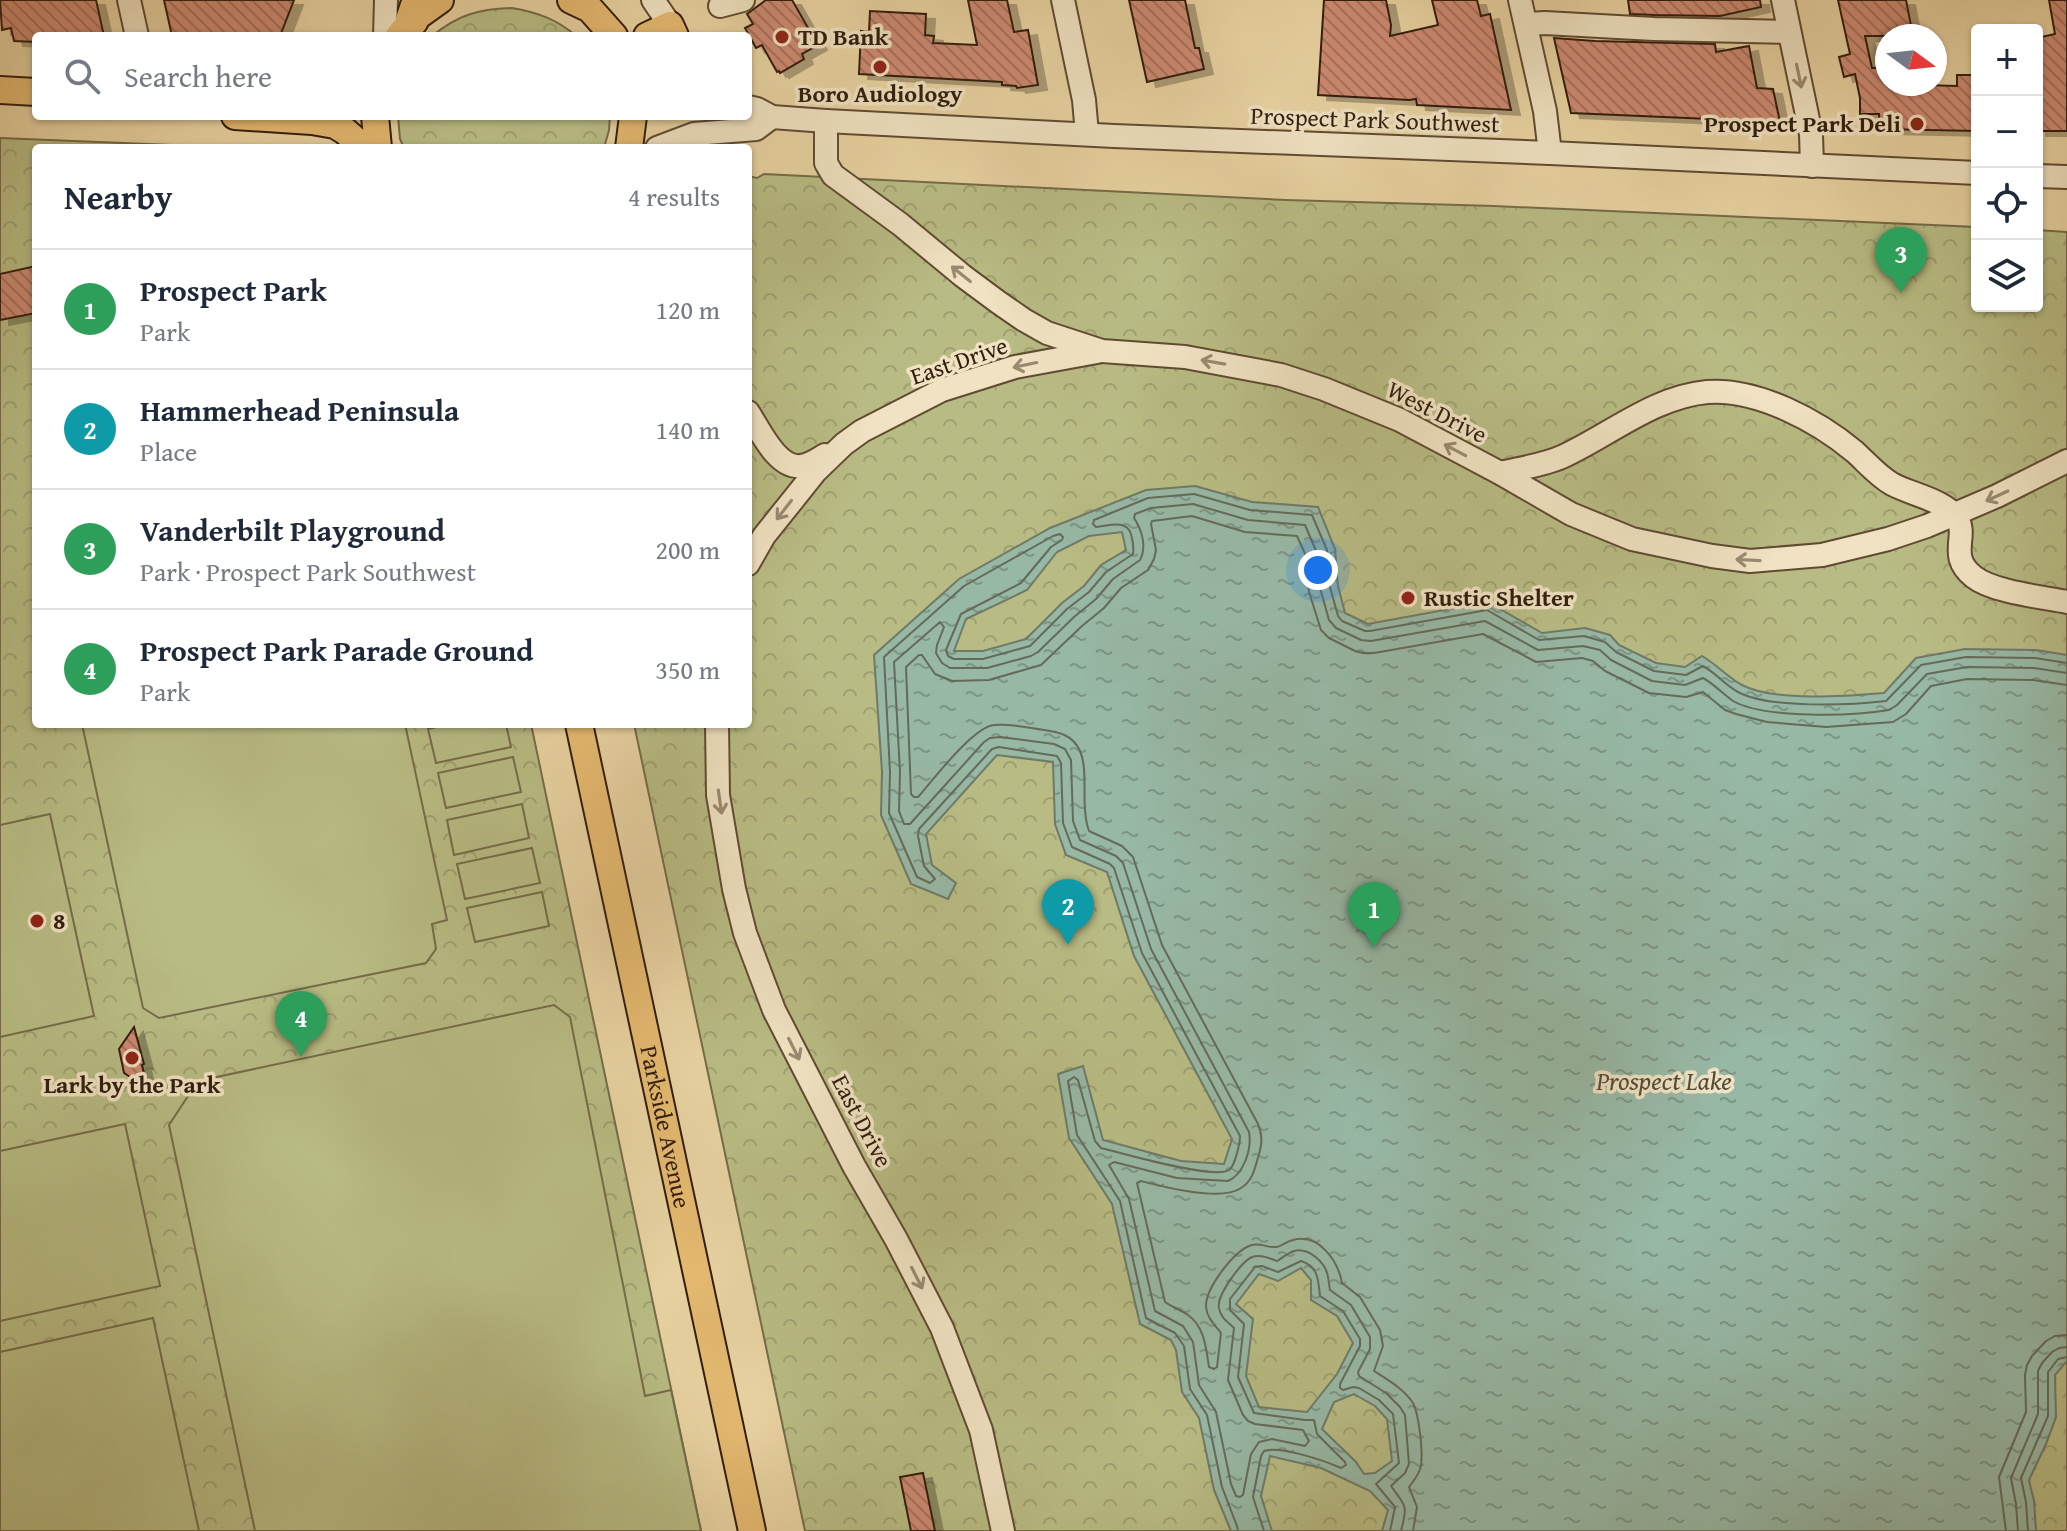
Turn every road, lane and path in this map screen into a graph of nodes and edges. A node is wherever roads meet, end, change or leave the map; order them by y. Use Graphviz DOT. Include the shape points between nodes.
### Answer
graph roads {
  1 [pos="129,0"];
  2 [pos="386,0"];
  3 [pos="440,0"];
  4 [pos="653,0"];
  5 [pos="743,0"];
  6 [pos="1063,0"];
  7 [pos="1520,0"];
  8 [pos="1783,0"];
  9 [pos="581,3"];
  10 [pos="720,6"];
  11 [pos="410,19"];
  12 [pos="1526,24"];
  13 [pos="136,32"];
  14 [pos="385,32"];
  15 [pos="610,32"];
  16 [pos="664,32"];
  17 [pos="1789,32"];
  18 [pos="0,90"];
  19 [pos="32,92"];
  20 [pos="752,108"];
  21 [pos="772,117"];
  22 [pos="292,120"];
  23 [pos="375,120"];
  24 [pos="632,120"];
  25 [pos="826,121"];
  26 [pos="1087,134"];
  27 [pos="360,144"];
  28 [pos="378,144"];
  29 [pos="630,144"];
  30 [pos="668,144"];
  31 [pos="1550,153"];
  32 [pos="1812,166"];
  33 [pos="1971,173"];
  34 [pos="2043,176"];
  35 [pos="2067,177"];
  36 [pos="1102,351"];
  37 [pos="752,418"];
  38 [pos="844,444"];
  39 [pos="2067,461"];
  40 [pos="1500,473"];
  41 [pos="1955,514"];
  42 [pos="752,557"];
  43 [pos="2067,602"];
  44 [pos="580,728"];
  45 [pos="717,728"];
  46 [pos="752,1531"];
  47 [pos="1003,1531"];
  1 -- 13 [label="street"];
  2 -- 14 [label="street"];
  3 -- 11 [label="main road"];
  4 -- 16 [label="street"];
  5 -- 10 [label="street"];
  6 -- 26 [label="street"];
  7 -- 12 [label="street"];
  8 -- 17 [label="street"];
  9 -- 15 [label="main road"];
  12 -- 17 [label="street"];
  12 -- 31 [label="street"];
  17 -- 32 [label="street, one-way" via="1811,134"];
  18 -- 19 [label="main road"];
  20 -- 21 [label="street, Prospect Park Southwest"];
  21 -- 25 [label="street, Prospect Park Southwest"];
  21 -- 30 [label="street, Prospect Park Southwest" via="756,129 694,134"];
  22 -- 27 [label="main road" via="335,125"];
  23 -- 28 [label="main road"];
  24 -- 29 [label="main road"];
  25 -- 26 [label="street, Prospect Park Southwest"];
  36 -- 25 [label="street, West Drive, one-way" via="1024,320 833,175 826,163"];
  26 -- 31 [label="street, Prospect Park Southwest"];
  31 -- 32 [label="street, Prospect Park Southwest"];
  32 -- 33 [label="street, Prospect Park Southwest"];
  34 -- 35 [label="street"];
  36 -- 38 [label="street, East Drive, one-way" via="1015,367 942,390"];
  40 -- 36 [label="street, West Drive, one-way" via="1400,420 1281,375 1185,357"];
  37 -- 38 [label="street, East Drive" via="789,466 803,466"];
  38 -- 42 [label="street, East Drive, one-way" via="794,496"];
  39 -- 41 [label="street, West Drive, one-way"];
  41 -- 40 [label="street, West Drive, one-way" via="1853,549 1750,561 1632,539 1571,514"];
  40 -- 41 [label="street" via="1561,458 1667,402 1720,392 1793,412 1827,430 1889,482"];
  41 -- 43 [label="street" via="1961,563 1974,577 1995,587"];
  44 -- 46 [label="main road, Parkside Avenue"];
  45 -- 47 [label="street, East Drive, one-way" via="718,795 745,933 774,1010 942,1328 981,1430"];
}
